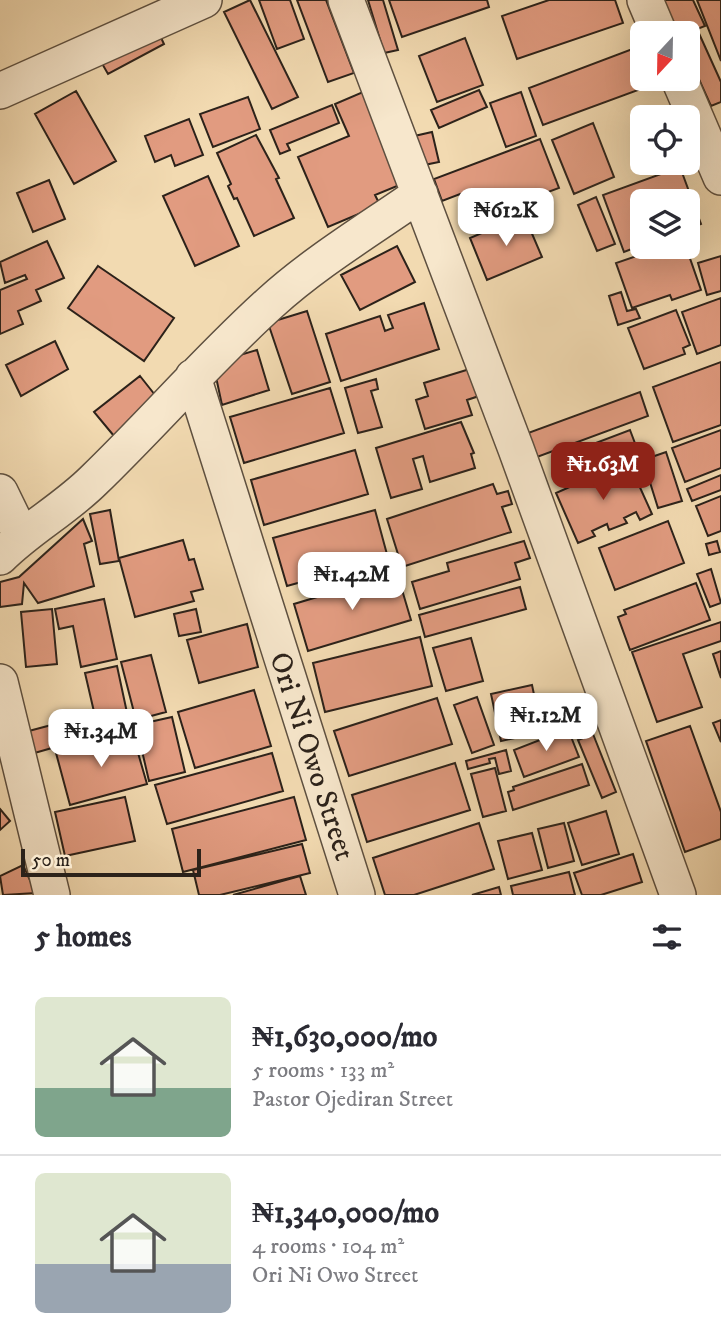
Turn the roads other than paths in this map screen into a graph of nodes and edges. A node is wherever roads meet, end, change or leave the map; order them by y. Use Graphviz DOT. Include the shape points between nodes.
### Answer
graph roads {
  1 [pos="204,0"];
  2 [pos="346,0"];
  3 [pos="645,0"];
  4 [pos="654,21"];
  5 [pos="685,91"];
  6 [pos="0,92"];
  7 [pos="719,164"];
  8 [pos="420,194"];
  9 [pos="192,377"];
  10 [pos="0,492"];
  11 [pos="11,546"];
  12 [pos="0,682"];
  13 [pos="52,895"];
  14 [pos="356,895"];
  15 [pos="678,895"];
  1 -- 6 [label="street"];
  2 -- 8 [label="street"];
  3 -- 4 [label="street"];
  5 -- 7 [label="street"];
  8 -- 9 [label="street" via="293,283"];
  8 -- 15 [label="street"];
  9 -- 11 [label="street" via="92,483"];
  9 -- 14 [label="street, Ori Ni Owo Street"];
  10 -- 11 [label="street"];
  12 -- 13 [label="street"];
}
